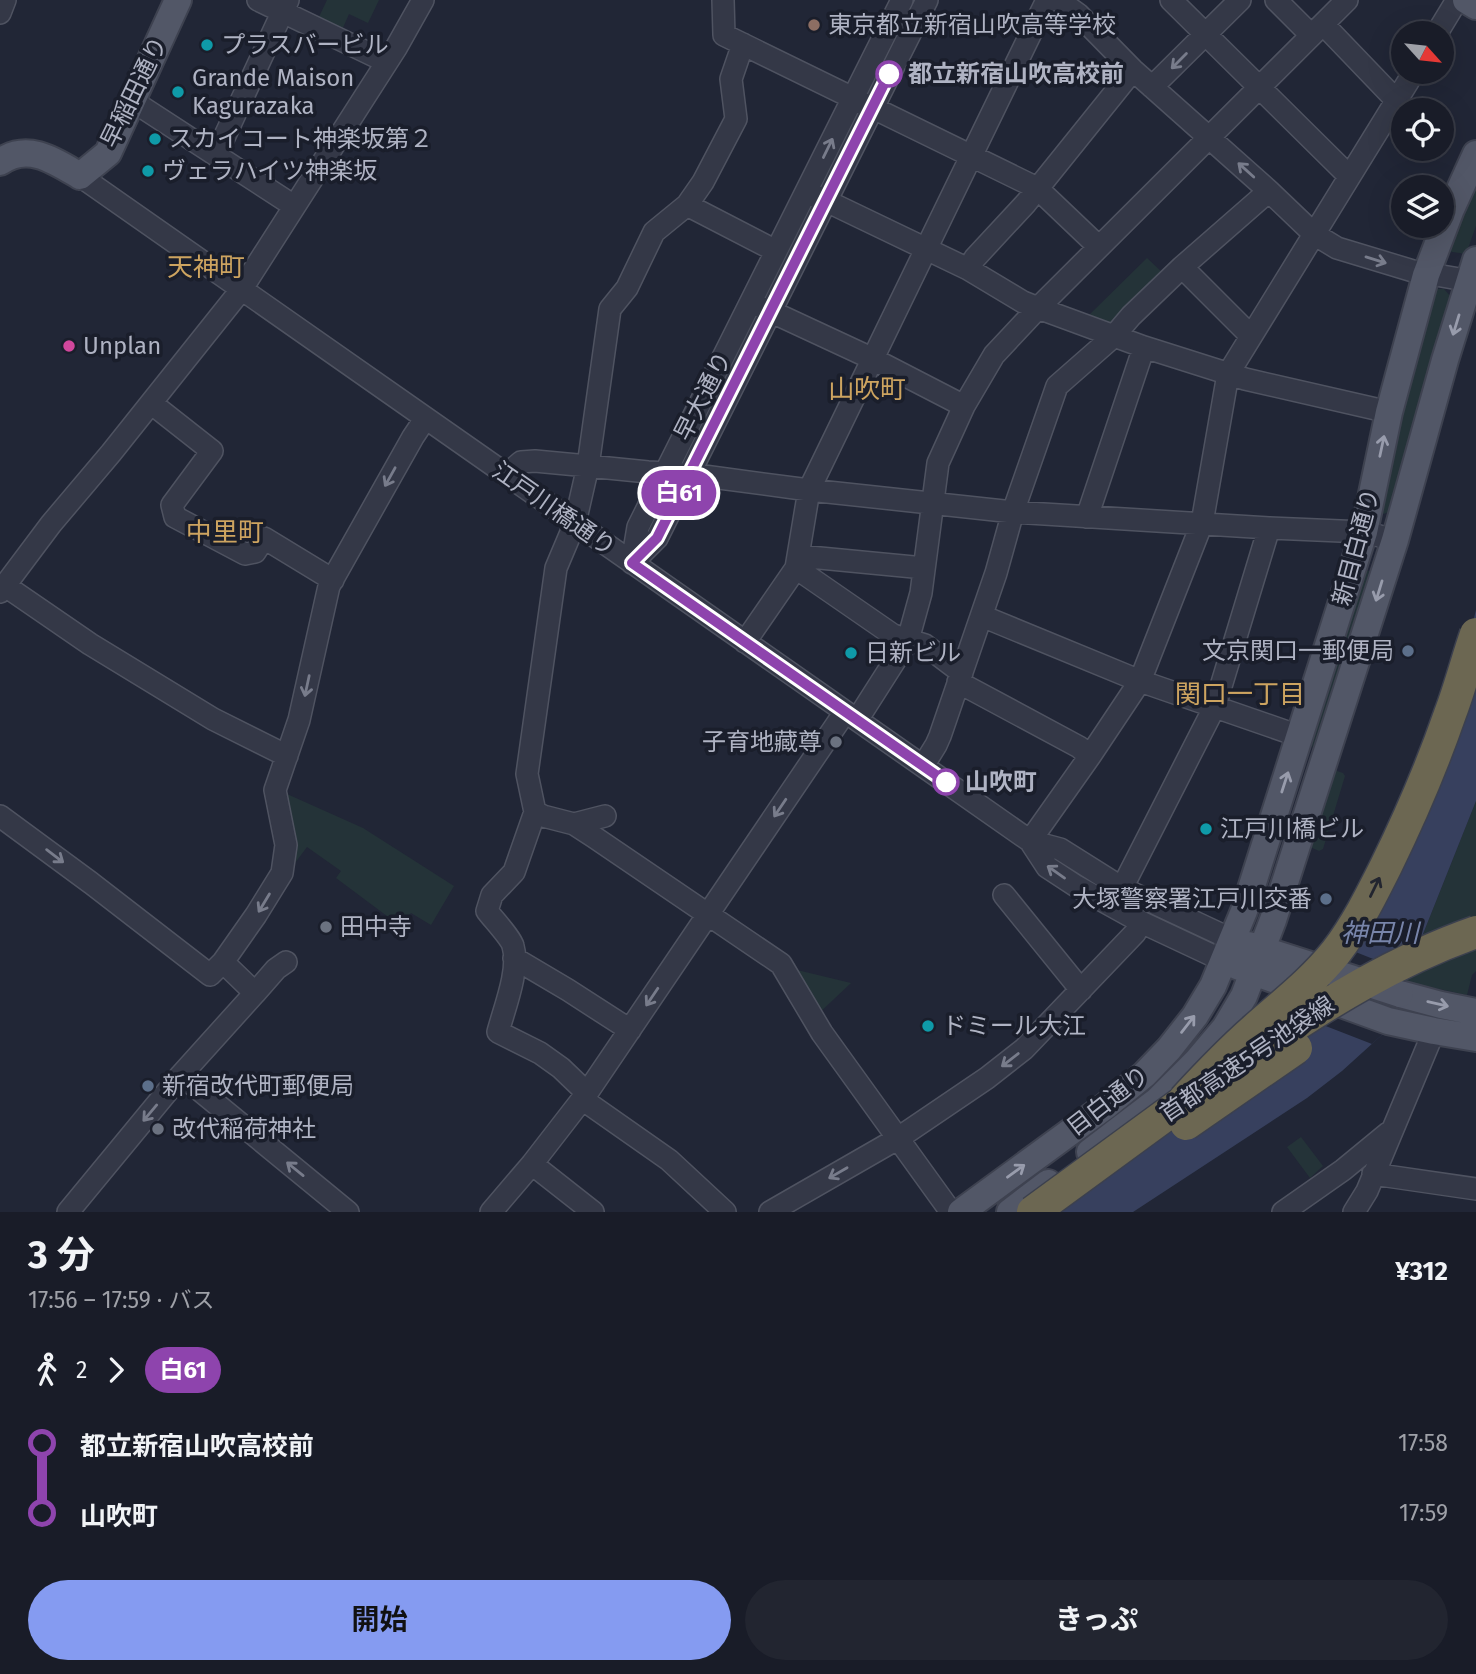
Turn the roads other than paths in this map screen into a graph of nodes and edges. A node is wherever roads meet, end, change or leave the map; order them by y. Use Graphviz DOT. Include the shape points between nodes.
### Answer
graph roads {
  1 [pos="5,0"];
  2 [pos="158,0"];
  3 [pos="178,0"];
  4 [pos="258,0"];
  5 [pos="424,0"];
  6 [pos="723,0"];
  7 [pos="902,0"];
  8 [pos="927,0"];
  9 [pos="1046,0"];
  10 [pos="1058,0"];
  11 [pos="1171,0"];
  12 [pos="1240,0"];
  13 [pos="1276,0"];
  14 [pos="1347,0"];
  15 [pos="1457,0"];
  16 [pos="1466,0"];
  17 [pos="286,6"];
  18 [pos="1476,6"];
  19 [pos="1085,7"];
  20 [pos="0,13"];
  21 [pos="1444,21"];
  22 [pos="1317,30"];
  23 [pos="1206,34"];
  24 [pos="743,44"];
  25 [pos="387,62"];
  26 [pos="1133,70"];
  27 [pos="1152,87"];
  28 [pos="1259,88"];
  29 [pos="853,98"];
  30 [pos="1394,98"];
  31 [pos="131,100"];
  32 [pos="872,107"];
  33 [pos="1391,108"];
  34 [pos="1209,138"];
  35 [pos="3,155"];
  36 [pos="216,155"];
  37 [pos="1476,155"];
  38 [pos="971,156"];
  39 [pos="80,176"];
  40 [pos="1349,176"];
  41 [pos="1037,188"];
  42 [pos="1269,191"];
  43 [pos="816,196"];
  44 [pos="687,205"];
  45 [pos="295,206"];
  46 [pos="1314,234"];
  47 [pos="1099,247"];
  48 [pos="926,250"];
  49 [pos="776,251"];
  50 [pos="1182,267"];
  51 [pos="968,269"];
  52 [pos="1474,274"];
  53 [pos="1426,275"];
  54 [pos="241,290"];
  55 [pos="750,302"];
  56 [pos="1038,308"];
  57 [pos="770,312"];
  58 [pos="1114,336"];
  59 [pos="1251,336"];
  60 [pos="1143,347"];
  61 [pos="873,359"];
  62 [pos="1228,374"];
  63 [pos="151,403"];
  64 [pos="964,407"];
  65 [pos="1389,412"];
  66 [pos="425,419"];
  67 [pos="588,466"];
  68 [pos="665,473"];
  69 [pos="689,474"];
  70 [pos="506,475"];
  71 [pos="809,490"];
  72 [pos="933,503"];
  73 [pos="1013,512"];
  74 [pos="1087,517"];
  75 [pos="575,523"];
  76 [pos="1202,523"];
  77 [pos="1269,528"];
  78 [pos="1364,532"];
  79 [pos="1395,540"];
  80 [pos="797,562"];
  81 [pos="632,563"];
  82 [pos="924,568"];
  83 [pos="333,580"];
  84 [pos="2,589"];
  85 [pos="982,616"];
  86 [pos="1476,634"];
  87 [pos="908,640"];
  88 [pos="745,642"];
  89 [pos="960,678"];
  90 [pos="1140,681"];
  91 [pos="1215,706"];
  92 [pos="851,716"];
  93 [pos="1299,736"];
  94 [pos="287,756"];
  95 [pos="1090,756"];
  96 [pos="923,766"];
  97 [pos="535,812"];
  98 [pos="0,816"];
  99 [pos="605,816"];
  100 [pos="574,824"];
  101 [pos="1030,841"];
  102 [pos="1122,888"];
  103 [pos="1004,895"];
  104 [pos="709,916"];
  105 [pos="1141,922"];
  106 [pos="1476,932"];
  107 [pos="1228,950"];
  108 [pos="1476,952"];
  109 [pos="514,958"];
  110 [pos="1258,961"];
  111 [pos="223,962"];
  112 [pos="286,962"];
  113 [pos="1081,990"];
  114 [pos="255,993"];
  115 [pos="1476,1012"];
  116 [pos="630,1030"];
  117 [pos="1434,1031"];
  118 [pos="1476,1038"];
  119 [pos="181,1075"];
  120 [pos="585,1096"];
  121 [pos="1184,1100"];
  122 [pos="1392,1130"];
  123 [pos="897,1139"];
  124 [pos="532,1164"];
  125 [pos="1373,1174"];
  126 [pos="1476,1189"];
  127 [pos="1048,1207"];
  128 [pos="68,1212"];
  129 [pos="348,1212"];
  130 [pos="491,1212"];
  131 [pos="593,1212"];
  132 [pos="725,1212"];
  133 [pos="770,1212"];
  134 [pos="951,1212"];
  135 [pos="961,1212"];
  136 [pos="1010,1212"];
  137 [pos="1283,1212"];
  138 [pos="1354,1212"];
  1 -- 20 [label="street"];
  2 -- 39 [label="main road, 早稲田通り"];
  3 -- 31 [label="main road, 早稲田通り"];
  4 -- 17 [label="street"];
  5 -- 25 [label="street"];
  6 -- 24 [label="street" via="724,35"];
  7 -- 29 [label="street, 早大通り"];
  8 -- 32 [label="street, 早大通り"];
  9 -- 38 [label="street"];
  10 -- 19 [label="street"];
  11 -- 23 [label="street"];
  12 -- 23 [label="street"];
  13 -- 22 [label="street"];
  14 -- 22 [label="street"];
  15 -- 21 [label="street"];
  16 -- 18 [label="main road"];
  17 -- 25 [label="street"];
  17 -- 36 [label="street"];
  19 -- 26 [label="street"];
  22 -- 28 [label="street"];
  22 -- 30 [label="street"];
  23 -- 27 [label="street, one-way"];
  23 -- 28 [label="street"];
  24 -- 29 [label="street"];
  24 -- 44 [label="street" via="731,79 736,119"];
  25 -- 45 [label="street"];
  26 -- 27 [label="street"];
  26 -- 41 [label="street"];
  27 -- 34 [label="street"];
  28 -- 34 [label="street"];
  28 -- 40 [label="street"];
  29 -- 32 [label="street"];
  43 -- 29 [label="street, 早大通り, one-way"];
  31 -- 36 [label="street"];
  31 -- 39 [label="main road, 早稲田通り" via="108,153"];
  32 -- 38 [label="street"];
  32 -- 43 [label="street, 早大通り"];
  33 -- 40 [label="street"];
  42 -- 34 [label="street, one-way"];
  34 -- 47 [label="street"];
  35 -- 39 [label="main road" via="38,155"];
  36 -- 45 [label="street"];
  37 -- 53 [label="main road, 新目白通り"];
  38 -- 41 [label="street"];
  38 -- 48 [label="street"];
  39 -- 54 [label="street, 江戸川橋通り"];
  40 -- 46 [label="street"];
  41 -- 47 [label="street"];
  41 -- 51 [label="street"];
  42 -- 46 [label="street"];
  42 -- 50 [label="street"];
  43 -- 48 [label="street"];
  43 -- 49 [label="street, 早大通り"];
  43 -- 57 [label="street, 早大通り"];
  44 -- 49 [label="street"];
  44 -- 67 [label="street" via="654,232 627,288 610,309"];
  45 -- 54 [label="street"];
  46 -- 53 [label="street, one-way" via="1338,248"];
  46 -- 59 [label="street"];
  47 -- 56 [label="street"];
  48 -- 51 [label="street"];
  48 -- 61 [label="street"];
  49 -- 55 [label="street, 早大通り"];
  50 -- 58 [label="street"];
  50 -- 59 [label="street"];
  51 -- 56 [label="street"];
  52 -- 53 [label="street"];
  52 -- 79 [label="main road, 新目白通り, one-way"];
  53 -- 65 [label="main road, 新目白通り"];
  54 -- 63 [label="street"];
  54 -- 66 [label="street, 江戸川橋通り"];
  55 -- 57 [label="street"];
  55 -- 68 [label="street, 早大通り"];
  56 -- 58 [label="street"];
  56 -- 64 [label="street" via="994,355"];
  57 -- 61 [label="street"];
  57 -- 69 [label="street, 早大通り"];
  58 -- 60 [label="street"];
  58 -- 73 [label="street" via="1057,386"];
  59 -- 62 [label="street"];
  60 -- 62 [label="street"];
  60 -- 74 [label="street"];
  61 -- 64 [label="street"];
  61 -- 71 [label="street"];
  62 -- 65 [label="street"];
  62 -- 76 [label="street"];
  63 -- 83 [label="street" via="212,451 172,505 175,516 245,554 255,552 264,538"];
  63 -- 84 [label="street"];
  64 -- 72 [label="street" via="938,463"];
  78 -- 65 [label="main road, 新目白通り, one-way"];
  66 -- 70 [label="street, 江戸川橋通り"];
  66 -- 83 [label="street, one-way"];
  67 -- 68 [label="street"];
  67 -- 70 [label="street" via="521,462"];
  67 -- 75 [label="street"];
  68 -- 69 [label="street"];
  68 -- 81 [label="street, 早大通り" via="638,527"];
  69 -- 71 [label="street"];
  69 -- 81 [label="street, 早大通り" via="657,538"];
  70 -- 75 [label="street, 江戸川橋通り"];
  71 -- 72 [label="street"];
  71 -- 80 [label="street"];
  72 -- 73 [label="street"];
  72 -- 82 [label="street"];
  73 -- 74 [label="street"];
  73 -- 85 [label="street"];
  74 -- 76 [label="street"];
  75 -- 81 [label="street, 江戸川橋通り"];
  75 -- 97 [label="street" via="556,568 527,774"];
  76 -- 77 [label="street"];
  76 -- 90 [label="street"];
  77 -- 78 [label="street"];
  77 -- 91 [label="street"];
  78 -- 79 [label="street"];
  78 -- 93 [label="main road, 新目白通り"];
  79 -- 110 [label="main road, 新目白通り, one-way"];
  80 -- 82 [label="street"];
  80 -- 87 [label="street" via="893,635"];
  80 -- 88 [label="street"];
  81 -- 88 [label="street, 江戸川橋通り"];
  82 -- 87 [label="street"];
  83 -- 94 [label="street, one-way"];
  84 -- 94 [label="street" via="213,719"];
  85 -- 89 [label="street"];
  85 -- 90 [label="street"];
  121 -- 86 [label="highway, one-way, bridge" via="1224,1056 1318,973 1367,904 1405,828"];
  87 -- 89 [label="street" via="925,645"];
  87 -- 92 [label="street"];
  88 -- 92 [label="street, 江戸川橋通り"];
  89 -- 95 [label="street"];
  89 -- 96 [label="street" via="936,746"];
  90 -- 91 [label="street"];
  90 -- 95 [label="street"];
  91 -- 93 [label="street"];
  91 -- 102 [label="street"];
  92 -- 96 [label="street, 江戸川橋通り"];
  92 -- 104 [label="street, one-way"];
  107 -- 93 [label="main road, 新目白通り, one-way"];
  94 -- 111 [label="street, one-way" via="275,790 286,845 282,873"];
  95 -- 101 [label="street"];
  96 -- 101 [label="street, 江戸川橋通り"];
  97 -- 100 [label="street"];
  97 -- 109 [label="street" via="514,872 492,895 487,911 513,944"];
  98 -- 111 [label="street, one-way" via="210,975"];
  99 -- 100 [label="street"];
  100 -- 104 [label="street"];
  101 -- 102 [label="street, 江戸川橋通り" via="1060,849"];
  105 -- 101 [label="street, 江戸川橋通り, one-way" via="1047,867"];
  102 -- 107 [label="street, 江戸川橋通り"];
  103 -- 113 [label="street"];
  104 -- 116 [label="street, one-way"];
  104 -- 123 [label="street" via="781,964 818,1028"];
  105 -- 107 [label="street, 江戸川橋通り"];
  105 -- 113 [label="street"];
  106 -- 121 [label="highway, 首都高速5号池袋線, bridge" via="1341,995"];
  107 -- 110 [label="main road"];
  135 -- 107 [label="main road, 目白通り, one-way" via="1144,1075 1195,1016"];
  108 -- 127 [label="highway, 首都高速5号池袋線, bridge" via="1349,1014 1196,1117"];
  109 -- 116 [label="street"];
  109 -- 120 [label="street" via="498,1032 561,1068"];
  110 -- 115 [label="main road, one-way, bridge" via="1332,972"];
  110 -- 117 [label="main road" via="1317,995 1388,1021"];
  110 -- 127 [label="main road, 目白通り" via="1225,1028 1197,1061"];
  111 -- 114 [label="street"];
  112 -- 114 [label="street"];
  113 -- 123 [label="street, one-way" via="1024,1049"];
  114 -- 119 [label="street"];
  116 -- 120 [label="street"];
  117 -- 118 [label="main road"];
  117 -- 122 [label="street"];
  119 -- 128 [label="street, one-way"];
  129 -- 119 [label="street, one-way"];
  120 -- 124 [label="street"];
  120 -- 132 [label="street" via="670,1160"];
  121 -- 127 [label="highway, 首都高速5号池袋線, bridge"];
  122 -- 125 [label="street"];
  122 -- 137 [label="street"];
  123 -- 133 [label="street, one-way"];
  123 -- 134 [label="street"];
  124 -- 130 [label="street"];
  124 -- 131 [label="street"];
  125 -- 126 [label="street"];
  125 -- 138 [label="street"];
  127 -- 136 [label="main road, 目白通り"];
}
